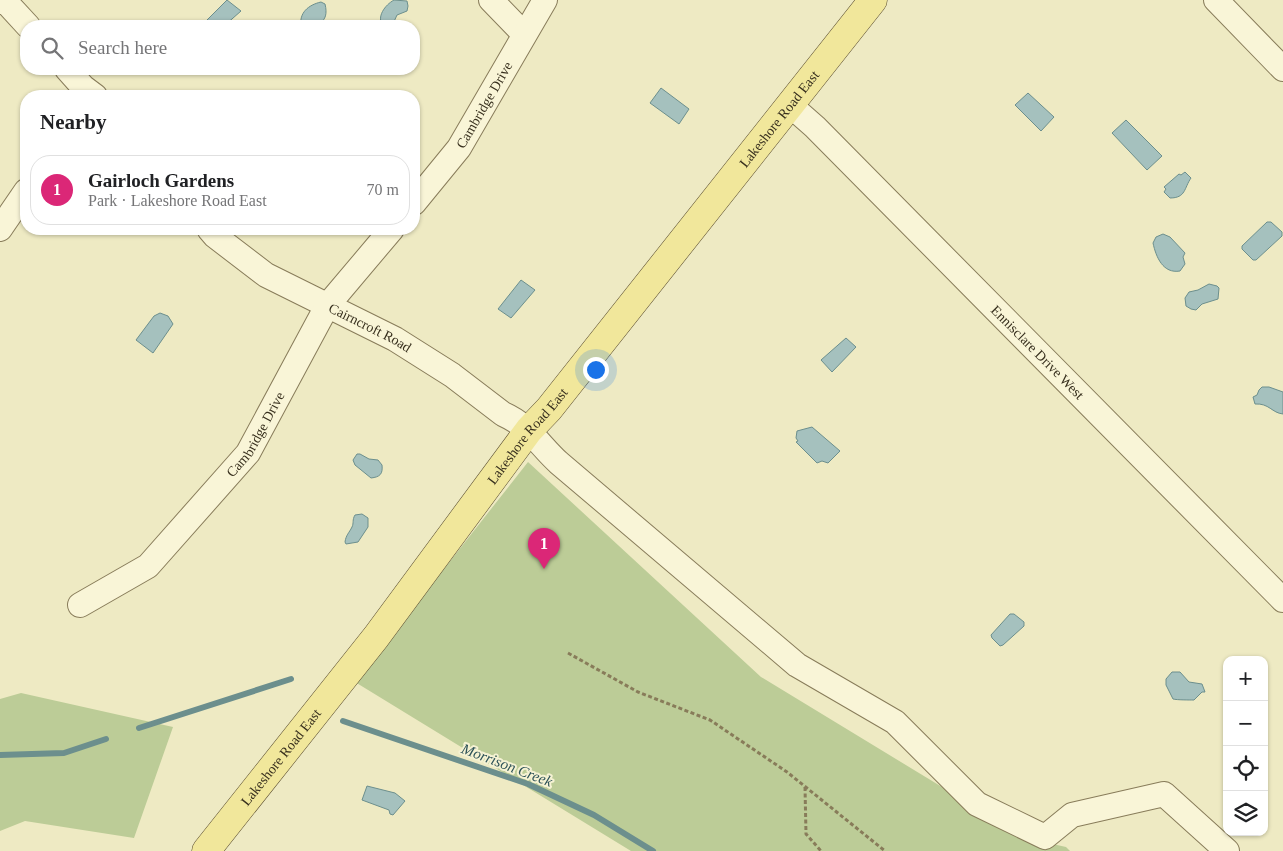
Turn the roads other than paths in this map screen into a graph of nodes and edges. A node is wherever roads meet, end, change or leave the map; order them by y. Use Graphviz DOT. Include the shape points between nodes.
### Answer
graph roads {
  1 [pos="4,0"];
  2 [pos="491,0"];
  3 [pos="544,0"];
  4 [pos="873,0"];
  5 [pos="1216,0"];
  6 [pos="22,20"];
  7 [pos="524,34"];
  8 [pos="1283,69"];
  9 [pos="72,75"];
  10 [pos="87,90"];
  11 [pos="790,105"];
  12 [pos="420,196"];
  13 [pos="20,200"];
  14 [pos="0,229"];
  15 [pos="213,235"];
  16 [pos="387,235"];
  17 [pos="327,306"];
  18 [pos="529,430"];
  19 [pos="1283,600"];
  20 [pos="80,604"];
  21 [pos="206,851"];
  22 [pos="1227,851"];
  1 -- 6 [label="street"];
  2 -- 7 [label="street"];
  3 -- 7 [label="street, Cambridge Drive"];
  4 -- 11 [label="main road, Lakeshore Road East"];
  5 -- 8 [label="street"];
  7 -- 12 [label="street, Cambridge Drive" via="459,148"];
  9 -- 10 [label="street"];
  11 -- 18 [label="main road, Lakeshore Road East" via="550,409"];
  11 -- 19 [label="street, Ennisclare Drive West" via="816,127"];
  13 -- 14 [label="street"];
  15 -- 17 [label="street, Cairncroft Road" via="266,275"];
  16 -- 17 [label="street, Cambridge Drive"];
  17 -- 18 [label="street, Cairncroft Road" via="395,339"];
  17 -- 20 [label="street, Cambridge Drive" via="248,453 148,566"];
  18 -- 21 [label="main road, Lakeshore Road East" via="376,637"];
  18 -- 22 [label="street, Cairncroft Road" via="559,463 797,665 895,722 977,804 1045,838 1072,815 1164,794"];
}
